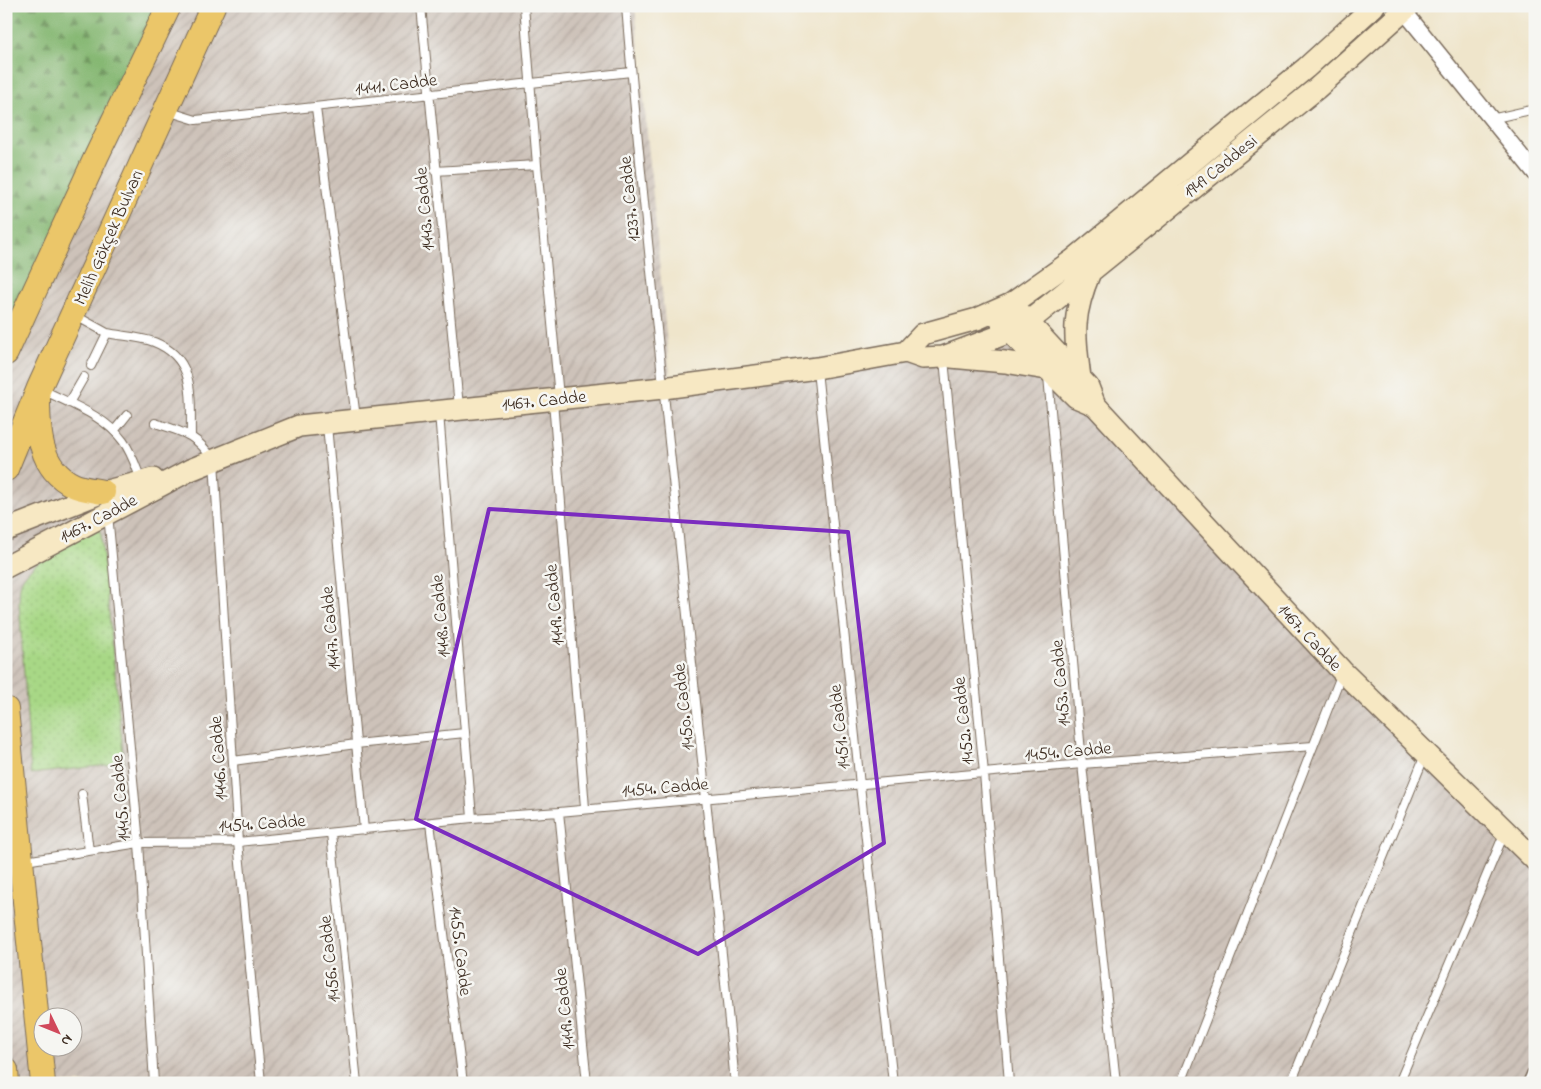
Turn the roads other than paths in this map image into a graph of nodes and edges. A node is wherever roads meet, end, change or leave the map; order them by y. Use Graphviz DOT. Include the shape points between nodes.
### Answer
graph roads {
  1 [pos="169,6"];
  2 [pos="213,6"];
  3 [pos="421,6"];
  4 [pos="524,6"];
  5 [pos="626,6"];
  6 [pos="1374,6"];
  7 [pos="1404,8"];
  8 [pos="631,72"];
  9 [pos="530,83"];
  10 [pos="430,95"];
  11 [pos="316,108"];
  12 [pos="1535,109"];
  13 [pos="165,110"];
  14 [pos="1491,119"];
  15 [pos="537,164"];
  16 [pos="435,171"];
  17 [pos="1535,173"];
  18 [pos="1091,270"];
  19 [pos="1012,304"];
  20 [pos="991,313"];
  21 [pos="73,314"];
  22 [pos="1019,327"];
  23 [pos="107,333"];
  24 [pos="906,352"];
  25 [pos="6,353"];
  26 [pos="943,357"];
  27 [pos="91,366"];
  28 [pos="816,368"];
  29 [pos="1047,369"];
  30 [pos="84,377"];
  31 [pos="1080,378"];
  32 [pos="664,388"];
  33 [pos="38,389"];
  34 [pos="556,399"];
  35 [pos="69,403"];
  36 [pos="1095,405"];
  37 [pos="449,410"];
  38 [pos="127,416"];
  39 [pos="356,420"];
  40 [pos="155,423"];
  41 [pos="326,423"];
  42 [pos="114,431"];
  43 [pos="191,436"];
  44 [pos="214,460"];
  45 [pos="6,469"];
  46 [pos="190,470"];
  47 [pos="142,482"];
  48 [pos="106,502"];
  49 [pos="6,530"];
  50 [pos="6,567"];
  51 [pos="1342,671"];
  52 [pos="6,709"];
  53 [pos="465,732"];
  54 [pos="356,744"];
  55 [pos="1313,746"];
  56 [pos="1425,753"];
  57 [pos="233,761"];
  58 [pos="1082,764"];
  59 [pos="984,773"];
  60 [pos="860,785"];
  61 [pos="82,794"];
  62 [pos="708,798"];
  63 [pos="585,808"];
  64 [pos="559,812"];
  65 [pos="472,818"];
  66 [pos="430,823"];
  67 [pos="364,830"];
  68 [pos="1505,832"];
  69 [pos="331,833"];
  70 [pos="238,842"];
  71 [pos="139,843"];
  72 [pos="89,851"];
  73 [pos="1535,860"];
  74 [pos="20,862"];
  75 [pos="6,1070"];
  76 [pos="1535,1074"];
  77 [pos="7,1083"];
  78 [pos="43,1083"];
  79 [pos="154,1083"];
  80 [pos="261,1083"];
  81 [pos="357,1083"];
  82 [pos="463,1083"];
  83 [pos="587,1083"];
  84 [pos="735,1083"];
  85 [pos="893,1083"];
  86 [pos="1009,1083"];
  87 [pos="1116,1083"];
  88 [pos="1181,1083"];
  89 [pos="1291,1083"];
  90 [pos="1399,1083"];
  91 [pos="1531,1083"];
  1 -- 25 [label="main road"];
  2 -- 13 [label="main road, Melih Gökçek Bulvarı"];
  3 -- 10 [label="lane, 1443. Cadde"];
  4 -- 9 [label="lane, 1449. Cadde"];
  5 -- 8 [label="lane, 1237. Cadde"];
  6 -- 19 [label="street, 1949 Caddesi" via="1306,68 1073,260"];
  7 -- 14 [label="street"];
  7 -- 18 [label="street, 1949 Caddesi" via="1316,89"];
  8 -- 9 [label="lane, 1441. Cadde"];
  8 -- 32 [label="lane, 1237. Cadde"];
  9 -- 10 [label="lane, 1441. Cadde"];
  9 -- 15 [label="lane, 1449. Cadde"];
  10 -- 11 [label="lane, 1441. Cadde"];
  10 -- 16 [label="lane, 1443. Cadde"];
  11 -- 13 [label="lane, 1441. Cadde" via="196,120"];
  11 -- 39 [label="lane"];
  12 -- 14 [label="lane"];
  13 -- 21 [label="main road, Melih Gökçek Bulvarı"];
  14 -- 17 [label="street"];
  15 -- 16 [label="lane"];
  15 -- 34 [label="lane, 1449. Cadde"];
  16 -- 37 [label="lane, 1443. Cadde"];
  18 -- 22 [label="street, 1949 Caddesi"];
  18 -- 31 [label="street" via="1075,319"];
  19 -- 20 [label="street"];
  19 -- 22 [label="street, 1467. Cadde"];
  20 -- 22 [label="street, 1467. Cadde"];
  20 -- 24 [label="street" via="977,320 923,334"];
  21 -- 23 [label="lane"];
  21 -- 33 [label="main road, Melih Gökçek Bulvarı"];
  22 -- 26 [label="street, 1467. Cadde"];
  22 -- 29 [label="street, 1467. Cadde"];
  22 -- 31 [label="street, 1467. Cadde"];
  23 -- 27 [label="lane"];
  23 -- 43 [label="lane" via="153,342 172,352 182,362 189,379"];
  24 -- 26 [label="street, 1467. Cadde" via="923,358"];
  24 -- 28 [label="street, 1467. Cadde"];
  26 -- 29 [label="street"];
  26 -- 59 [label="lane, 1452. Cadde"];
  28 -- 32 [label="street, 1467. Cadde"];
  28 -- 60 [label="lane, 1451. Cadde"];
  29 -- 36 [label="street, 1467. Cadde" via="1076,397"];
  29 -- 58 [label="lane, 1453. Cadde"];
  30 -- 35 [label="lane"];
  31 -- 36 [label="street, 1467. Cadde" via="1088,387"];
  32 -- 34 [label="street, 1467. Cadde"];
  32 -- 62 [label="lane, 1450. Cadde"];
  33 -- 35 [label="lane"];
  33 -- 45 [label="main road, Melih Gökçek Bulvarı"];
  33 -- 48 [label="main road" via="40,442 44,455 57,474"];
  34 -- 37 [label="street, 1467. Cadde"];
  34 -- 63 [label="lane, 1449. Cadde"];
  35 -- 42 [label="lane"];
  36 -- 51 [label="street, 1467. Cadde"];
  37 -- 39 [label="street, 1467. Cadde"];
  37 -- 53 [label="lane, 1448. Cadde"];
  38 -- 42 [label="lane"];
  39 -- 41 [label="street, 1467. Cadde"];
  40 -- 43 [label="lane"];
  41 -- 44 [label="street, 1467. Cadde" via="299,426"];
  41 -- 54 [label="lane, 1447. Cadde"];
  42 -- 47 [label="lane" via="124,442"];
  43 -- 44 [label="lane"];
  44 -- 46 [label="street, 1467. Cadde"];
  44 -- 57 [label="lane, 1446. Cadde"];
  46 -- 47 [label="street, 1467. Cadde"];
  46 -- 48 [label="street, 1467. Cadde"];
  47 -- 48 [label="street, 1467. Cadde"];
  48 -- 49 [label="street, 1467. Cadde"];
  48 -- 50 [label="street, 1467. Cadde"];
  48 -- 71 [label="lane, 1445. Cadde"];
  51 -- 55 [label="lane"];
  51 -- 56 [label="street, 1467. Cadde"];
  52 -- 74 [label="main road"];
  53 -- 54 [label="lane"];
  53 -- 65 [label="lane, 1448. Cadde"];
  54 -- 57 [label="lane"];
  54 -- 67 [label="lane, 1447. Cadde"];
  55 -- 58 [label="lane, 1454. Cadde"];
  55 -- 88 [label="lane"];
  56 -- 68 [label="street, 1467. Cadde"];
  56 -- 89 [label="lane"];
  57 -- 70 [label="lane, 1446. Cadde"];
  58 -- 59 [label="lane, 1454. Cadde"];
  58 -- 87 [label="lane, 1453. Cadde"];
  59 -- 60 [label="lane, 1454. Cadde"];
  59 -- 86 [label="lane, 1452. Cadde"];
  60 -- 62 [label="lane, 1454. Cadde"];
  60 -- 85 [label="lane, 1451. Cadde"];
  61 -- 72 [label="lane"];
  62 -- 63 [label="lane, 1454. Cadde"];
  62 -- 84 [label="lane, 1450. Cadde"];
  63 -- 64 [label="lane, 1454. Cadde"];
  64 -- 65 [label="lane, 1454. Cadde"];
  64 -- 83 [label="lane, 1449. Cadde"];
  65 -- 66 [label="lane, 1454. Cadde"];
  66 -- 67 [label="lane, 1454. Cadde"];
  66 -- 82 [label="lane, 1455. Cadde"];
  67 -- 69 [label="lane, 1454. Cadde"];
  68 -- 73 [label="street, 1467. Cadde"];
  68 -- 90 [label="lane"];
  69 -- 70 [label="lane, 1454. Cadde"];
  69 -- 81 [label="lane, 1456. Cadde"];
  70 -- 71 [label="lane, 1454. Cadde"];
  70 -- 80 [label="lane, 1446. Cadde"];
  71 -- 72 [label="lane, 1454. Cadde"];
  71 -- 79 [label="lane, 1445. Cadde"];
  72 -- 74 [label="lane, 1454. Cadde"];
  74 -- 78 [label="main road"];
  75 -- 77 [label="main road"];
  76 -- 91 [label="street"];
}
